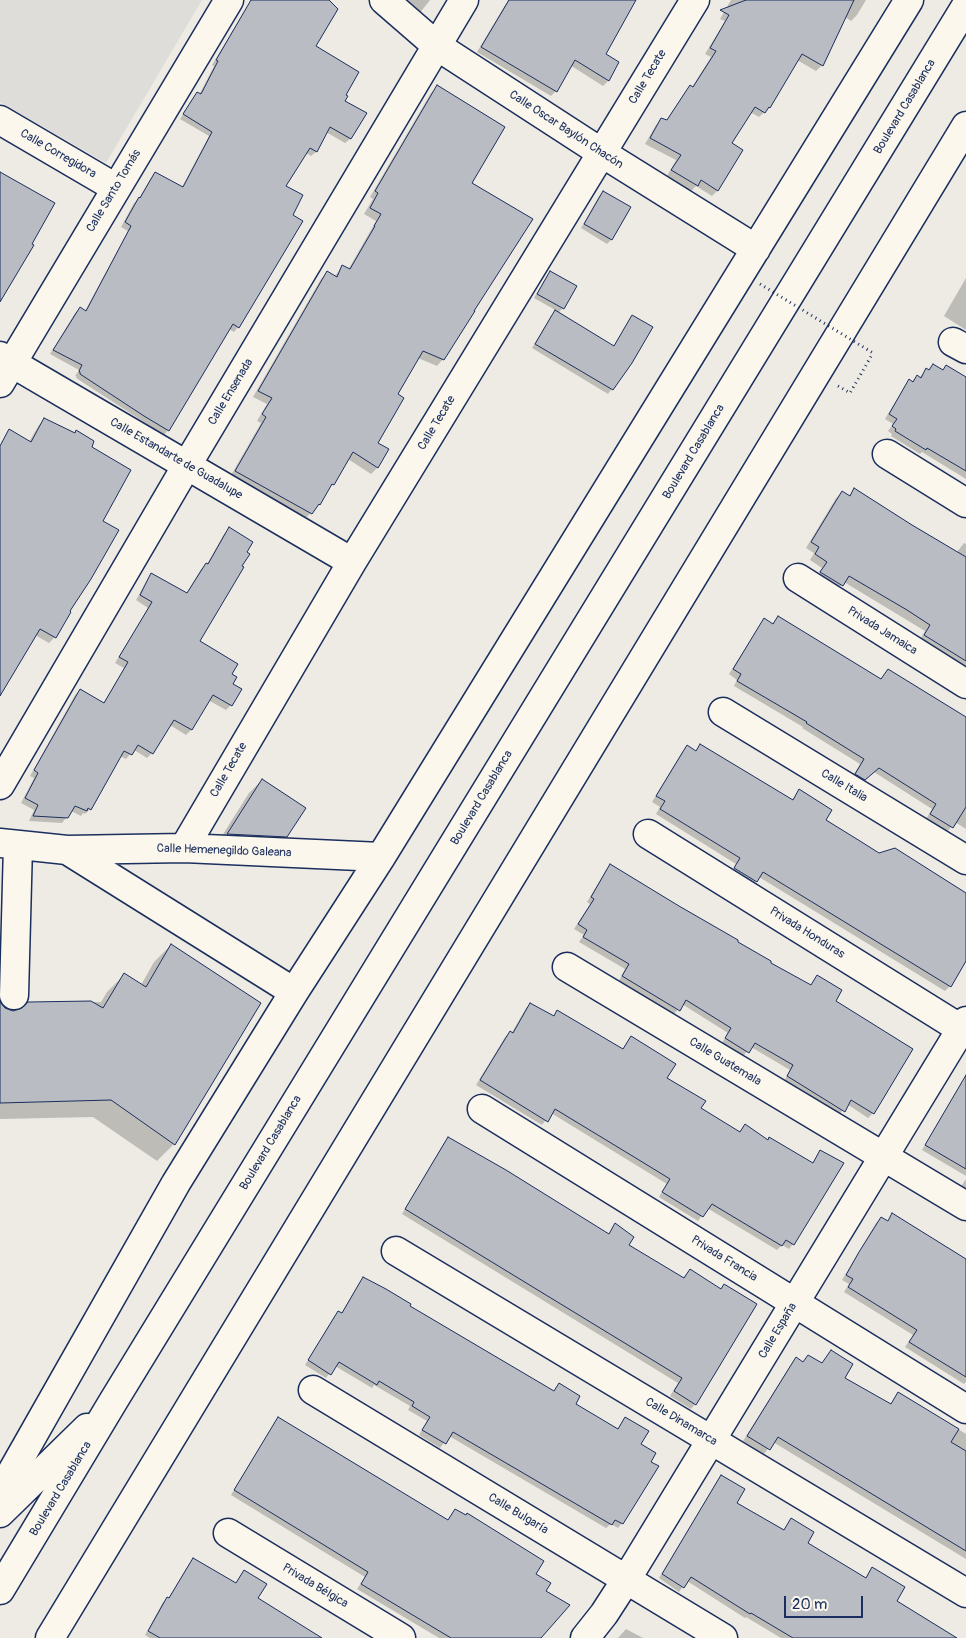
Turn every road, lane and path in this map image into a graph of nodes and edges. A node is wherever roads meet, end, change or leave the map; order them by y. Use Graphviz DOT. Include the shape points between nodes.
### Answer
graph roads {
  1 [pos="229,0"];
  2 [pos="384,0"];
  3 [pos="464,0"];
  4 [pos="695,0"];
  5 [pos="908,0"];
  6 [pos="966,6"];
  7 [pos="437,46"];
  8 [pos="0,120"];
  9 [pos="966,126"];
  10 [pos="602,153"];
  11 [pos="116,188"];
  12 [pos="756,249"];
  13 [pos="760,284"];
  14 [pos="4,367"];
  15 [pos="850,393"];
  16 [pos="887,454"];
  17 [pos="187,465"];
  18 [pos="966,503"];
  19 [pos="352,562"];
  20 [pos="798,578"];
  21 [pos="966,684"];
  22 [pos="723,712"];
  23 [pos="0,785"];
  24 [pos="648,834"];
  25 [pos="9,844"];
  26 [pos="184,848"];
  27 [pos="67,850"];
  28 [pos="381,857"];
  29 [pos="966,860"];
  30 [pos="568,967"];
  31 [pos="294,992"];
  32 [pos="14,995"];
  33 [pos="964,1027"];
  34 [pos="482,1109"];
  35 [pos="884,1157"];
  36 [pos="966,1206"];
  37 [pos="396,1251"];
  38 [pos="795,1303"];
  39 [pos="313,1390"];
  40 [pos="114,1400"];
  41 [pos="966,1409"];
  42 [pos="711,1441"];
  43 [pos="0,1493"];
  44 [pos="0,1513"];
  45 [pos="228,1533"];
  46 [pos="626,1580"];
  47 [pos="0,1590"];
  48 [pos="966,1594"];
  49 [pos="50,1638"];
  50 [pos="401,1638"];
  51 [pos="585,1638"];
  52 [pos="723,1638"];
  1 -- 11 [label="street, Calle Santo Tomás"];
  2 -- 7 [label="street, Calle Oscar Baylón Chacón"];
  3 -- 7 [label="street, Calle Ensenada"];
  4 -- 10 [label="street, Calle Tecate"];
  5 -- 12 [label="street"];
  6 -- 40 [label="street, Boulevard Casablanca"];
  7 -- 10 [label="street, Calle Oscar Baylón Chacón"];
  7 -- 17 [label="street, Calle Ensenada"];
  8 -- 11 [label="street, Calle Corregidora"];
  9 -- 49 [label="street"];
  10 -- 12 [label="street, Calle Oscar Baylón Chacón"];
  10 -- 19 [label="street, Calle Tecate"];
  11 -- 14 [label="street, Calle Santo Tomás"];
  12 -- 28 [label="street"];
  13 -- 15 [label="path, bridge" via="873,353"];
  14 -- 17 [label="street, Calle Estandarte de Guadalupe"];
  16 -- 18 [label="street"];
  17 -- 19 [label="street, Calle Estandarte de Guadalupe"];
  17 -- 23 [label="street, Calle Ensenada"];
  19 -- 26 [label="street, Calle Tecate"];
  20 -- 21 [label="street, Privada Jamaica"];
  22 -- 29 [label="street, Calle Italia"];
  24 -- 33 [label="street, Privada Honduras"];
  25 -- 27 [label="street, Calle Hemenegildo Galeana"];
  25 -- 32 [label="street"];
  26 -- 27 [label="street, Calle Hemenegildo Galeana"];
  26 -- 28 [label="street, Calle Hemenegildo Galeana"];
  27 -- 31 [label="street, Calle Hemenegildo Galeana"];
  28 -- 31 [label="street"];
  30 -- 35 [label="street, Calle Guatemala"];
  31 -- 43 [label="street" via="176,1183"];
  33 -- 35 [label="street, Calle España"];
  34 -- 38 [label="street, Privada Francia"];
  35 -- 36 [label="street, Calle Guatemala"];
  35 -- 38 [label="street, Calle España"];
  37 -- 42 [label="street, Calle Dinamarca"];
  38 -- 41 [label="street, Privada Francia"];
  38 -- 42 [label="street, Calle España"];
  39 -- 46 [label="street, Calle Bulgaría"];
  40 -- 44 [label="street"];
  40 -- 47 [label="street, Boulevard Casablanca"];
  42 -- 46 [label="street, Calle España"];
  42 -- 48 [label="street, Calle Dinamarca"];
  45 -- 50 [label="street, Privada Bélgica"];
  46 -- 51 [label="street, Calle España"];
  46 -- 52 [label="street, Calle Bulgaría"];
}
